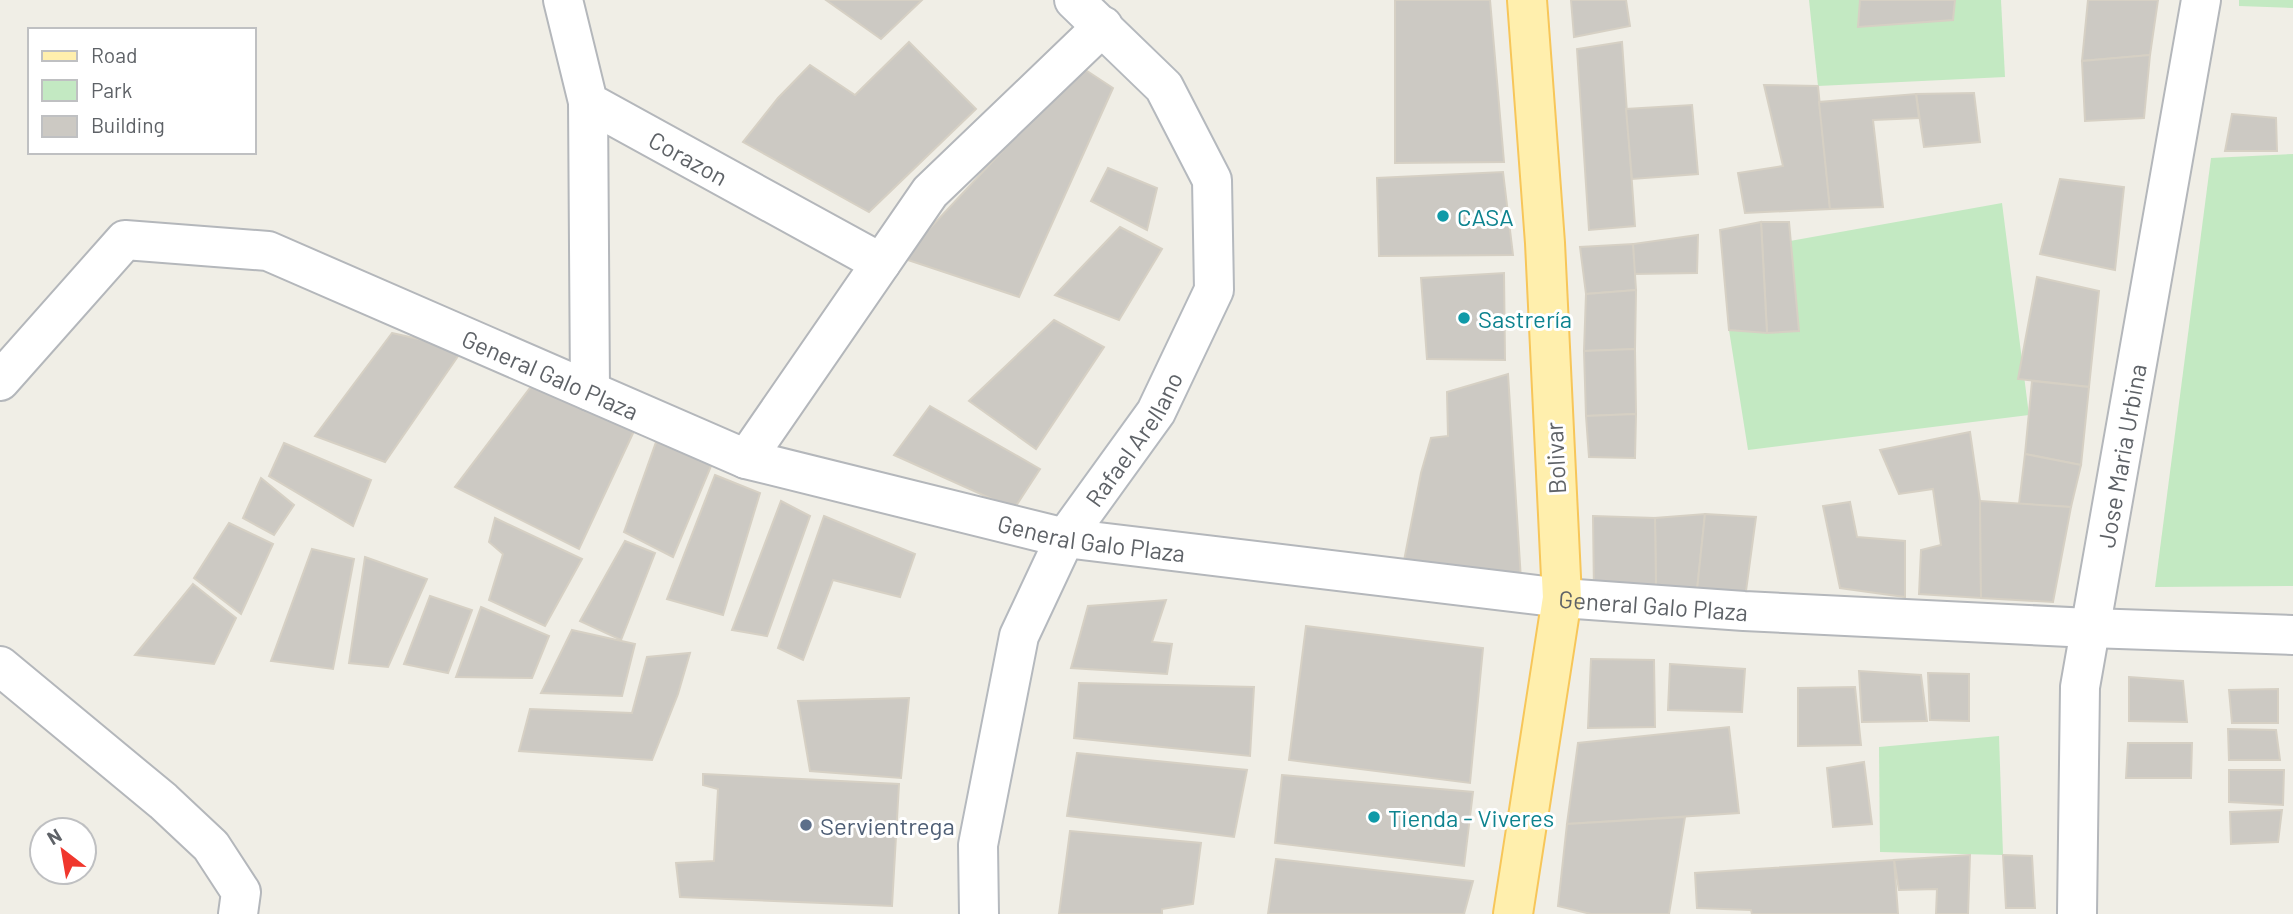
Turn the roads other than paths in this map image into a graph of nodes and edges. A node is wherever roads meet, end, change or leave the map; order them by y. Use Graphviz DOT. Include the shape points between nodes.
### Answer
graph roads {
  1 [pos="563,0"];
  2 [pos="1074,0"];
  3 [pos="1527,0"];
  4 [pos="2201,0"];
  5 [pos="1103,26"];
  6 [pos="588,102"];
  7 [pos="881,263"];
  8 [pos="0,381"];
  9 [pos="590,391"];
  10 [pos="746,459"];
  11 [pos="1065,538"];
  12 [pos="1562,598"];
  13 [pos="2090,628"];
  14 [pos="2293,635"];
  15 [pos="0,666"];
  16 [pos="238,914"];
  17 [pos="979,914"];
  18 [pos="1513,914"];
  19 [pos="2077,914"];
  1 -- 6 [label="street"];
  2 -- 5 [label="street, Rafael Arellano"];
  3 -- 12 [label="main road, Bolivar" via="1545,243"];
  4 -- 13 [label="street, Jose Maria Urbina"];
  5 -- 7 [label="street" via="930,192"];
  5 -- 11 [label="street, Rafael Arellano" via="1164,87 1212,180 1214,290 1156,412"];
  6 -- 7 [label="street, Corazon"];
  6 -- 9 [label="street"];
  7 -- 10 [label="street"];
  8 -- 9 [label="street, General Galo Plaza" via="125,240 268,251"];
  9 -- 10 [label="street, General Galo Plaza"];
  10 -- 11 [label="street, General Galo Plaza"];
  11 -- 12 [label="street, General Galo Plaza"];
  11 -- 17 [label="street, Rafael Arellano" via="1019,635 978,845"];
  12 -- 13 [label="street, General Galo Plaza"];
  12 -- 18 [label="main road, Bolivar"];
  13 -- 14 [label="street, General Galo Plaza"];
  13 -- 19 [label="street, Jose Maria Urbina" via="2080,687"];
  15 -- 16 [label="street" via="211,846 241,892"];
}
